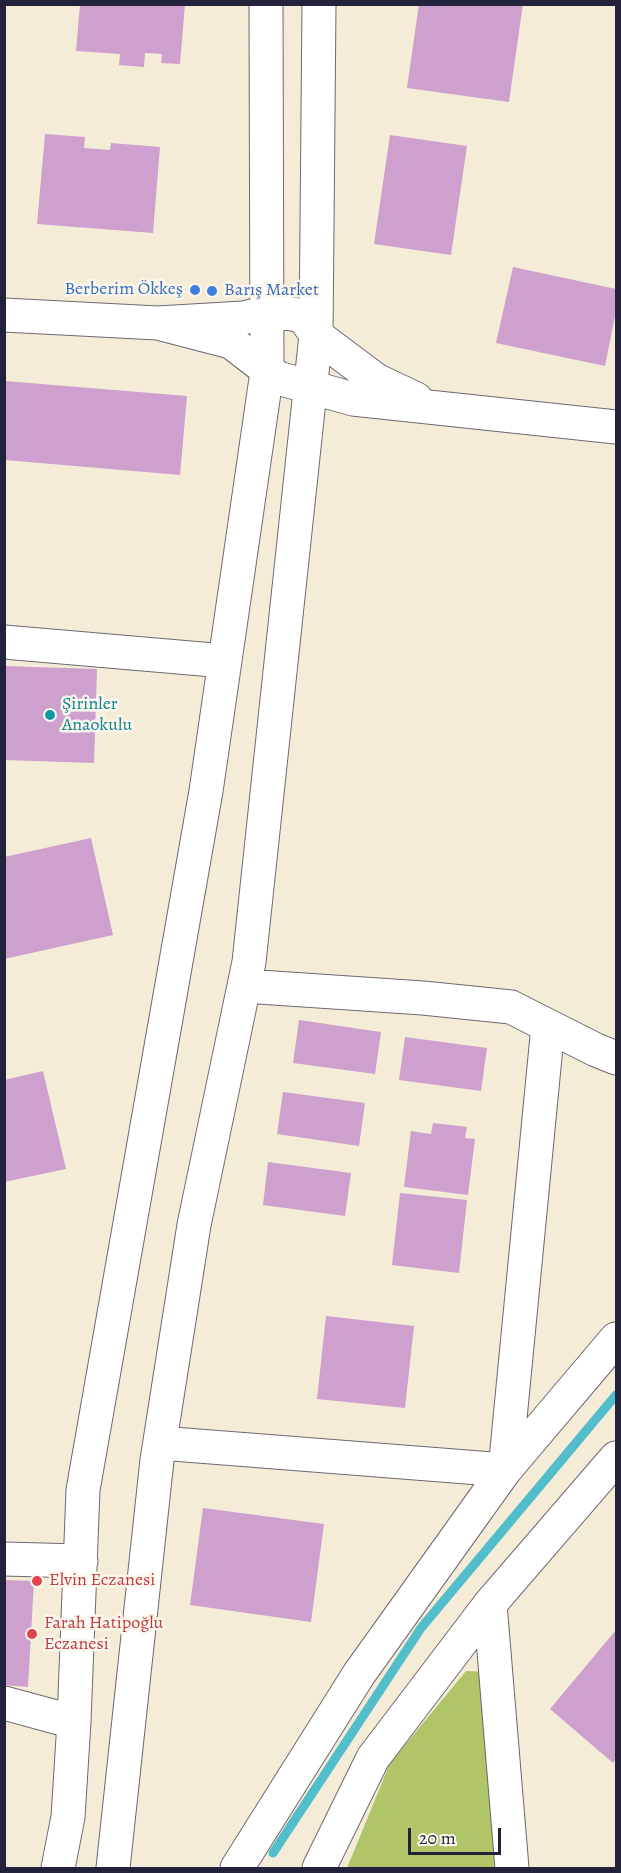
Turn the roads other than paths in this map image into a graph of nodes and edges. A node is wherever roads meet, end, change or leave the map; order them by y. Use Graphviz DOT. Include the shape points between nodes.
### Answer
graph roads {
  1 [pos="266,4"];
  2 [pos="319,4"];
  3 [pos="269,312"];
  4 [pos="4,315"];
  5 [pos="158,323"];
  6 [pos="316,335"];
  7 [pos="267,372"];
  8 [pos="311,386"];
  9 [pos="440,410"];
  10 [pos="616,428"];
  11 [pos="4,642"];
  12 [pos="225,661"];
  13 [pos="244,986"];
  14 [pos="548,1026"];
  15 [pos="616,1058"];
  16 [pos="616,1339"];
  17 [pos="160,1443"];
  18 [pos="616,1458"];
  19 [pos="505,1470"];
  20 [pos="4,1559"];
  21 [pos="81,1561"];
  22 [pos="490,1604"];
  23 [pos="4,1703"];
  24 [pos="74,1722"];
  25 [pos="58,1869"];
  26 [pos="114,1869"];
  27 [pos="237,1869"];
  28 [pos="319,1869"];
  29 [pos="512,1869"];
  1 -- 3 [label="street"];
  2 -- 6 [label="street"];
  3 -- 5 [label="street" via="243,318"];
  3 -- 6 [label="street" via="304,317"];
  3 -- 7 [label="street"];
  4 -- 5 [label="street"];
  5 -- 7 [label="street" via="231,342"];
  6 -- 8 [label="street"];
  6 -- 9 [label="street" via="376,380"];
  7 -- 8 [label="street"];
  7 -- 12 [label="street"];
  8 -- 9 [label="street" via="353,399"];
  8 -- 13 [label="street"];
  9 -- 10 [label="street"];
  11 -- 12 [label="street"];
  12 -- 21 [label="street" via="204,802 83,1490"];
  13 -- 14 [label="street" via="511,1007"];
  13 -- 17 [label="street" via="194,1225"];
  14 -- 15 [label="street"];
  14 -- 19 [label="street"];
  16 -- 19 [label="street"];
  17 -- 19 [label="street"];
  17 -- 26 [label="street"];
  18 -- 22 [label="street"];
  19 -- 27 [label="street" via="359,1674"];
  20 -- 21 [label="street"];
  21 -- 24 [label="street"];
  22 -- 28 [label="street" via="373,1758"];
  22 -- 29 [label="street"];
  23 -- 24 [label="street"];
  24 -- 25 [label="street" via="68,1816"];
}
